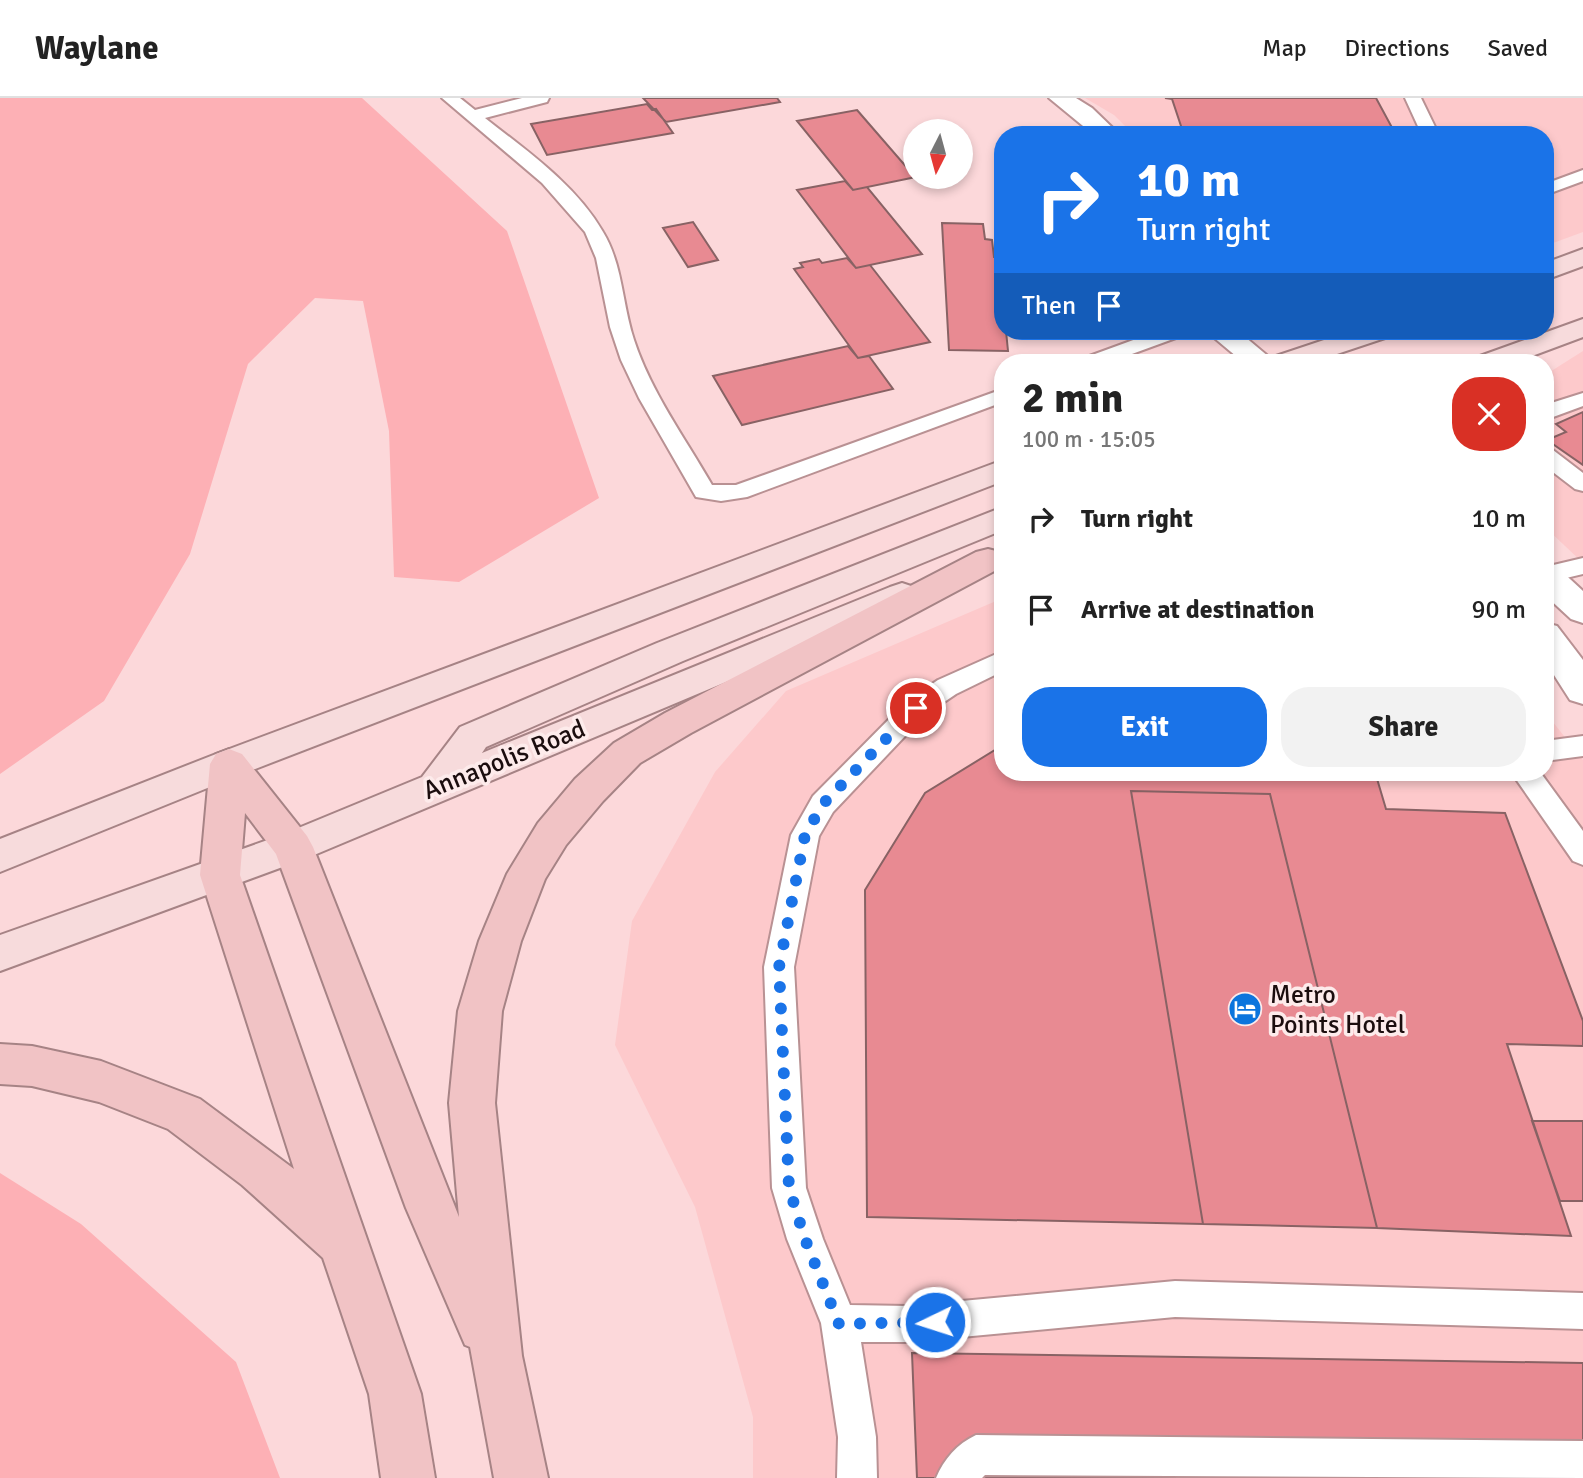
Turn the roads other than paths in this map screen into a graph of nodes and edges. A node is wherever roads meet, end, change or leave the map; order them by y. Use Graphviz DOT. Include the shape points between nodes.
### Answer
graph roads {
  1 [pos="450,98"];
  2 [pos="541,98"];
  3 [pos="1060,98"];
  4 [pos="1413,98"];
  5 [pos="472,116"];
  6 [pos="1098,126"];
  7 [pos="1427,126"];
  8 [pos="1583,175"];
  9 [pos="1554,186"];
  10 [pos="1583,257"];
  11 [pos="1554,268"];
  12 [pos="1583,327"];
  13 [pos="1554,338"];
  14 [pos="1152,340"];
  15 [pos="1232,340"];
  16 [pos="1351,340"];
  17 [pos="1548,340"];
  18 [pos="1113,354"];
  19 [pos="1250,354"];
  20 [pos="1310,354"];
  21 [pos="1511,354"];
  22 [pos="994,398"];
  23 [pos="1583,398"];
  24 [pos="1554,409"];
  25 [pos="1554,462"];
  26 [pos="994,473"];
  27 [pos="1583,484"];
  28 [pos="994,522"];
  29 [pos="994,557"];
  30 [pos="994,558"];
  31 [pos="1583,566"];
  32 [pos="1554,573"];
  33 [pos="1554,584"];
  34 [pos="1583,611"];
  35 [pos="1554,646"];
  36 [pos="994,664"];
  37 [pos="1554,678"];
  38 [pos="1583,691"];
  39 [pos="1583,709"];
  40 [pos="1583,747"];
  41 [pos="1554,750"];
  42 [pos="229,764"];
  43 [pos="1531,781"];
  44 [pos="436,787"];
  45 [pos="293,846"];
  46 [pos="1583,853"];
  47 [pos="0,856"];
  48 [pos="220,875"];
  49 [pos="0,953"];
  50 [pos="0,1064"];
  51 [pos="342,1243"];
  52 [pos="1583,1311"];
  53 [pos="839,1324"];
  54 [pos="496,1356"];
  55 [pos="1583,1461"];
  56 [pos="408,1478"];
  57 [pos="521,1478"];
  58 [pos="857,1478"];
  59 [pos="956,1478"];
  1 -- 5 [label="lane"];
  2 -- 5 [label="lane"];
  3 -- 6 [label="street"];
  4 -- 7 [label="lane"];
  5 -- 22 [label="lane" via="562,193 593,230 608,265 624,340 704,492 739,492"];
  8 -- 9 [label="lane"];
  10 -- 11 [label="main road"];
  12 -- 13 [label="main road"];
  14 -- 18 [label="lane"];
  15 -- 19 [label="street"];
  16 -- 20 [label="main road"];
  17 -- 21 [label="main road"];
  23 -- 24 [label="lane"];
  25 -- 27 [label="lane"];
  26 -- 42 [label="main road"];
  28 -- 44 [label="main road" via="473,737"];
  29 -- 44 [label="main road, Annapolis Road"];
  30 -- 54 [label="highway" via="627,753 552,834 527,874 500,941 480,1011 472,1103"];
  31 -- 32 [label="lane"];
  33 -- 34 [label="street"];
  35 -- 38 [label="street"];
  36 -- 53 [label="lane" via="916,708 823,804 805,835 779,967 789,1188"];
  37 -- 39 [label="street"];
  40 -- 41 [label="lane"];
  42 -- 45 [label="highway"];
  42 -- 47 [label="main road"];
  42 -- 48 [label="highway"];
  43 -- 46 [label="lane"];
  44 -- 45 [label="main road, Annapolis Road"];
  45 -- 48 [label="main road, Annapolis Road"];
  45 -- 54 [label="highway" via="430,1208"];
  48 -- 49 [label="main road, Annapolis Road"];
  48 -- 51 [label="highway"];
  50 -- 51 [label="highway" via="33,1066 101,1082 184,1114"];
  51 -- 56 [label="highway" via="395,1394"];
  52 -- 53 [label="lane" via="1175,1299 908,1324"];
  53 -- 58 [label="lane" via="857,1437"];
  54 -- 57 [label="highway"];
  55 -- 59 [label="lane" via="976,1455"];
}
